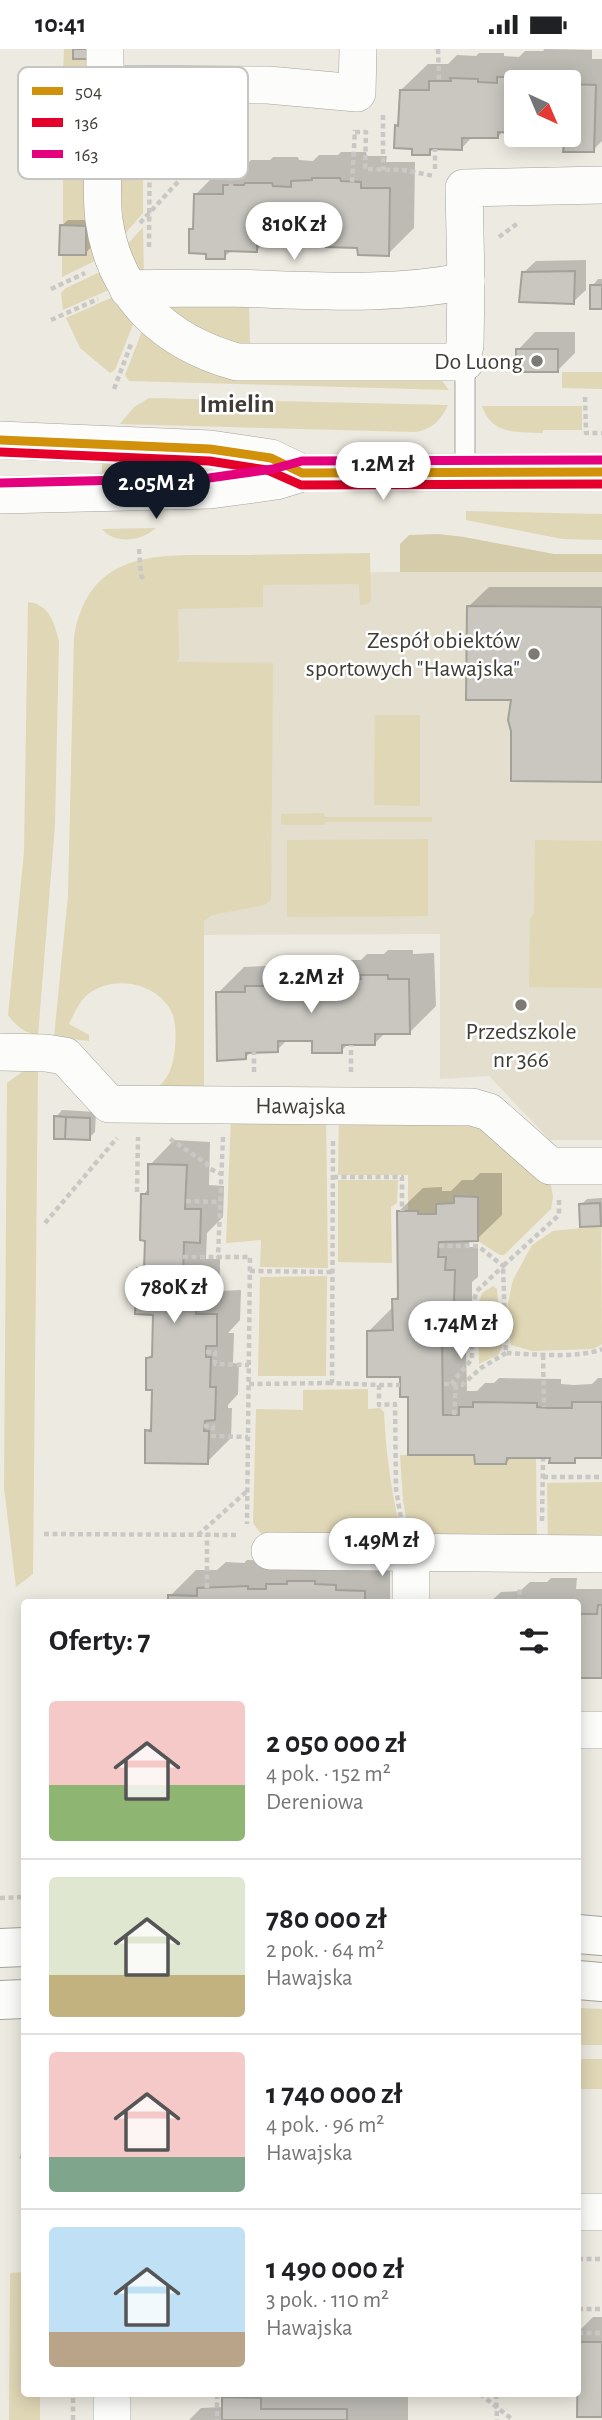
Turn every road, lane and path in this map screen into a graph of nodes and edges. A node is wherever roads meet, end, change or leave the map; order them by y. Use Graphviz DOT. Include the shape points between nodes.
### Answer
graph roads {
  1 [pos="358,49"];
  2 [pos="438,49"];
  3 [pos="439,81"];
  4 [pos="248,85"];
  5 [pos="357,93"];
  6 [pos="355,132"];
  7 [pos="383,138"];
  8 [pos="435,149"];
  9 [pos="383,170"];
  10 [pos="419,172"];
  11 [pos="435,177"];
  12 [pos="101,179"];
  13 [pos="150,179"];
  14 [pos="180,179"];
  15 [pos="230,179"];
  16 [pos="352,182"];
  17 [pos="230,185"];
  18 [pos="602,185"];
  19 [pos="556,186"];
  20 [pos="149,213"];
  21 [pos="113,254"];
  22 [pos="466,272"];
  23 [pos="83,274"];
  24 [pos="51,289"];
  25 [pos="138,289"];
  26 [pos="51,320"];
  27 [pos="129,350"];
  28 [pos="465,354"];
  29 [pos="114,389"];
  30 [pos="585,397"];
  31 [pos="602,433"];
  32 [pos="0,440"];
  33 [pos="602,472"];
  34 [pos="302,473"];
  35 [pos="465,473"];
  36 [pos="0,495"];
  37 [pos="139,549"];
  38 [pos="144,580"];
  39 [pos="0,1052"];
  40 [pos="135,1105"];
  41 [pos="333,1105"];
  42 [pos="223,1140"];
  43 [pos="602,1166"];
  44 [pos="559,1167"];
  45 [pos="333,1177"];
  46 [pos="137,1192"];
  47 [pos="186,1201"];
  48 [pos="220,1202"];
  49 [pos="402,1211"];
  50 [pos="45,1223"];
  51 [pos="439,1246"];
  52 [pos="183,1257"];
  53 [pos="218,1257"];
  54 [pos="503,1266"];
  55 [pos="250,1271"];
  56 [pos="332,1272"];
  57 [pos="442,1338"];
  58 [pos="472,1339"];
  59 [pos="602,1349"];
  60 [pos="206,1352"];
  61 [pos="506,1353"];
  62 [pos="543,1355"];
  63 [pos="249,1365"];
  64 [pos="332,1383"];
  65 [pos="248,1384"];
  66 [pos="379,1384"];
  67 [pos="444,1384"];
  68 [pos="453,1384"];
  69 [pos="400,1385"];
  70 [pos="544,1407"];
  71 [pos="454,1415"];
  72 [pos="204,1426"];
  73 [pos="248,1437"];
  74 [pos="543,1458"];
  75 [pos="542,1477"];
  76 [pos="602,1477"];
  77 [pos="247,1491"];
  78 [pos="44,1534"];
  79 [pos="198,1535"];
  80 [pos="207,1535"];
  81 [pos="258,1543"];
  82 [pos="411,1553"];
  83 [pos="602,1554"];
  84 [pos="542,1555"];
  85 [pos="207,1588"];
  86 [pos="411,1599"];
  87 [pos="581,1730"];
  88 [pos="602,1730"];
  89 [pos="21,1897"];
  90 [pos="0,1898"];
  91 [pos="581,1934"];
  92 [pos="602,1936"];
  93 [pos="21,1947"];
  94 [pos="0,1948"];
  95 [pos="581,1980"];
  96 [pos="602,1982"];
  97 [pos="21,1999"];
  98 [pos="0,2000"];
  99 [pos="581,2212"];
  100 [pos="602,2212"];
  101 [pos="581,2259"];
  102 [pos="602,2259"];
  103 [pos="581,2309"];
  104 [pos="602,2309"];
  105 [pos="581,2333"];
  106 [pos="602,2333"];
  107 [pos="73,2397"];
  108 [pos="112,2397"];
  109 [pos="217,2397"];
  110 [pos="484,2397"];
  111 [pos="496,2397"];
  112 [pos="496,2406"];
  113 [pos="73,2420"];
  114 [pos="112,2420"];
  115 [pos="217,2420"];
  116 [pos="497,2420"];
  117 [pos="513,2420"];
  1 -- 5 [label="street"];
  2 -- 3 [label="path"];
  4 -- 5 [label="street"];
  5 -- 6 [label="path"];
  6 -- 9 [label="path" via="366,132 365,169"];
  6 -- 16 [label="path"];
  7 -- 9 [label="path"];
  8 -- 11 [label="path"];
  9 -- 10 [label="path"];
  12 -- 21 [label="street"];
  13 -- 20 [label="path"];
  14 -- 20 [label="path"];
  15 -- 17 [label="path"];
  18 -- 19 [label="street"];
  19 -- 22 [label="path"];
  19 -- 22 [label="street" via="464,188"];
  20 -- 21 [label="path"];
  20 -- 25 [label="path"];
  21 -- 25 [label="street"];
  22 -- 25 [label="street" via="404,291"];
  22 -- 28 [label="street"];
  23 -- 24 [label="path"];
  25 -- 26 [label="path" via="112,293"];
  25 -- 28 [label="street" via="144,310 165,329 206,354 237,362"];
  27 -- 29 [label="path"];
  28 -- 35 [label="lane"];
  30 -- 31 [label="path" via="586,433"];
  32 -- 34 [label="street" via="210,449 271,458"];
  33 -- 35 [label="street"];
  34 -- 35 [label="street"];
  34 -- 36 [label="street" via="210,490"];
  37 -- 38 [label="path"];
  39 -- 40 [label="street, Hawajska" via="65,1056 109,1104"];
  40 -- 41 [label="street, Hawajska"];
  40 -- 46 [label="path"];
  40 -- 50 [label="path" via="132,1121"];
  41 -- 44 [label="street, Hawajska" via="472,1107 489,1112 542,1160"];
  41 -- 45 [label="path"];
  42 -- 48 [label="path"];
  43 -- 44 [label="street"];
  44 -- 54 [label="path" via="559,1215"];
  45 -- 49 [label="path" via="402,1177"];
  45 -- 56 [label="path"];
  47 -- 48 [label="path"];
  48 -- 53 [label="path"];
  51 -- 54 [label="path" via="478,1246"];
  52 -- 53 [label="path"];
  53 -- 55 [label="path" via="250,1257"];
  54 -- 58 [label="path" via="477,1291 472,1305"];
  54 -- 61 [label="path"];
  55 -- 56 [label="path"];
  55 -- 63 [label="path"];
  56 -- 64 [label="path"];
  57 -- 58 [label="path"];
  58 -- 68 [label="path" via="471,1359"];
  59 -- 62 [label="path"];
  60 -- 63 [label="path" via="215,1352 215,1364"];
  61 -- 62 [label="path"];
  61 -- 68 [label="path" via="462,1385"];
  62 -- 70 [label="path"];
  63 -- 65 [label="path"];
  64 -- 65 [label="path"];
  64 -- 66 [label="path"];
  65 -- 73 [label="path"];
  66 -- 69 [label="path"];
  66 -- 82 [label="path" via="379,1405 395,1404 396,1489"];
  67 -- 68 [label="path"];
  68 -- 71 [label="path"];
  72 -- 73 [label="path" via="213,1426 213,1436"];
  73 -- 77 [label="path"];
  74 -- 75 [label="path"];
  75 -- 76 [label="path"];
  75 -- 84 [label="path"];
  77 -- 79 [label="path"];
  77 -- 81 [label="path"];
  78 -- 79 [label="path"];
  79 -- 80 [label="path"];
  80 -- 81 [label="path"];
  80 -- 85 [label="path"];
  81 -- 82 [label="street"];
  82 -- 84 [label="street"];
  82 -- 86 [label="street"];
  83 -- 84 [label="street"];
  87 -- 88 [label="street"];
  89 -- 90 [label="path"];
  91 -- 92 [label="main road"];
  93 -- 94 [label="main road"];
  95 -- 96 [label="main road"];
  97 -- 98 [label="main road"];
  99 -- 100 [label="street"];
  101 -- 102 [label="path"];
  103 -- 104 [label="path"];
  105 -- 106 [label="path"];
  107 -- 113 [label="path"];
  108 -- 114 [label="street"];
  109 -- 115 [label="path"];
  110 -- 112 [label="path"];
  111 -- 112 [label="path"];
  112 -- 116 [label="path"];
  112 -- 117 [label="path"];
}
